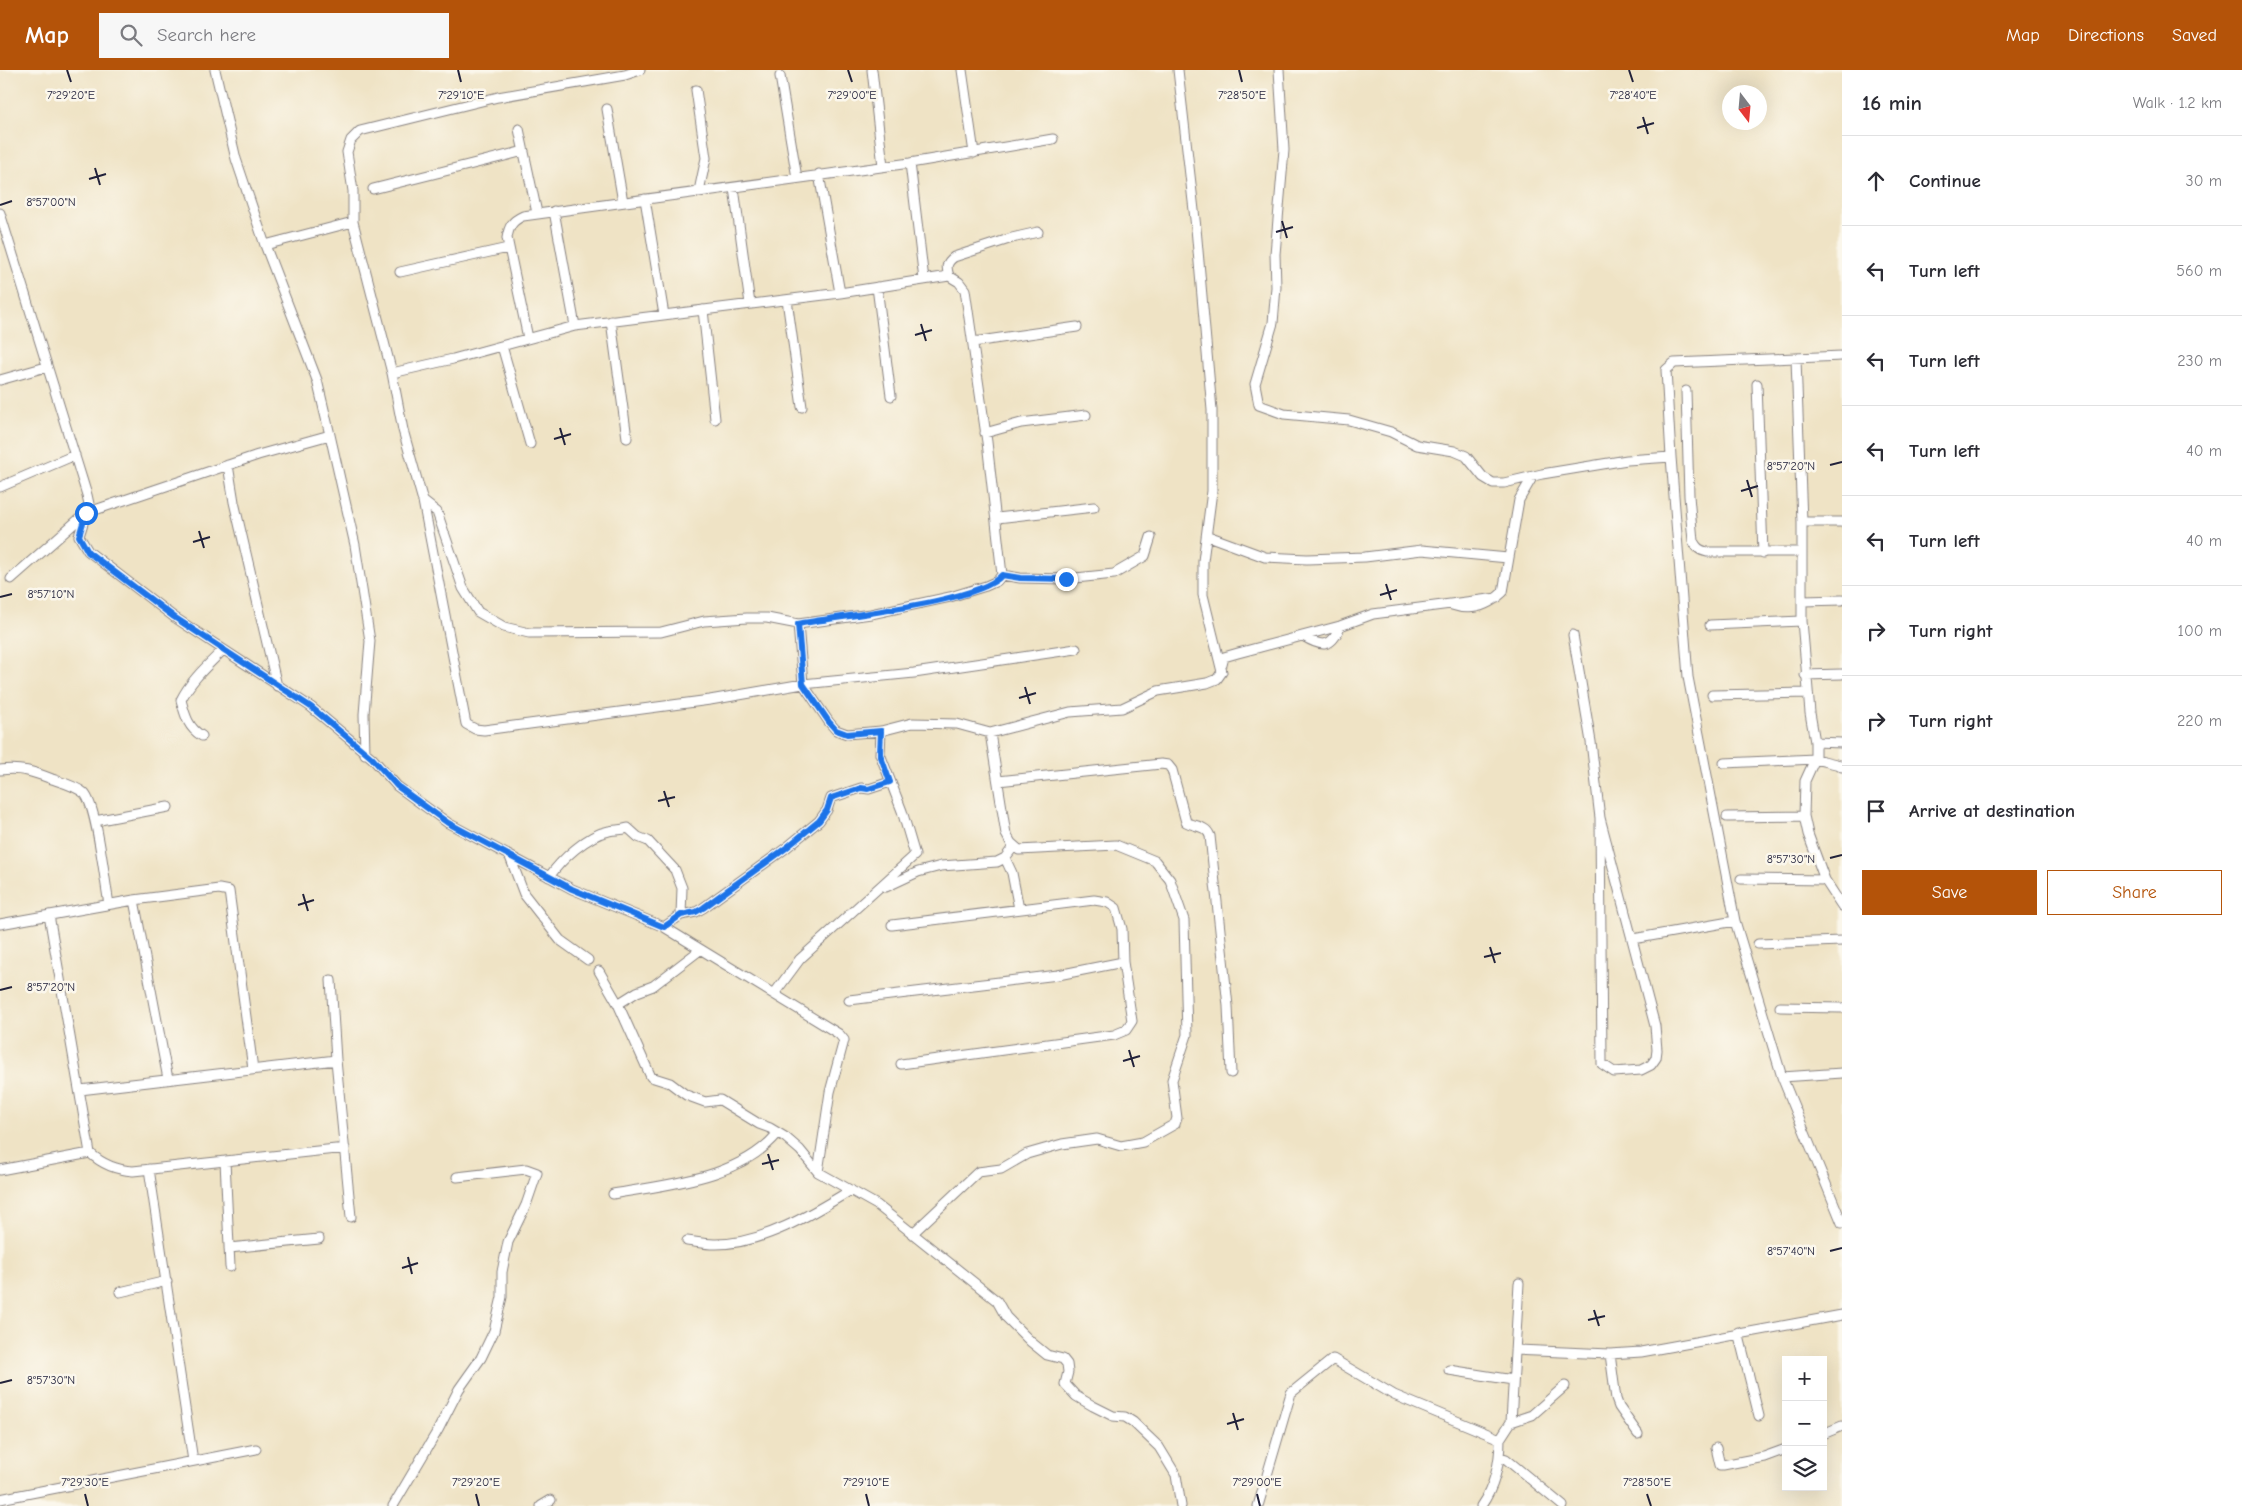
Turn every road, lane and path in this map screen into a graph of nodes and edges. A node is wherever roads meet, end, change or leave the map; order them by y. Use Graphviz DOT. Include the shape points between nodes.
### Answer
graph roads {
  1 [pos="214,70"];
  2 [pos="640,70"];
  3 [pos="872,70"];
  4 [pos="962,70"];
  5 [pos="1178,70"];
  6 [pos="1280,70"];
  7 [pos="780,76"];
  8 [pos="696,90"];
  9 [pos="607,109"];
  10 [pos="519,129"];
  11 [pos="1053,139"];
  12 [pos="524,151"];
  13 [pos="974,153"];
  14 [pos="910,163"];
  15 [pos="882,166"];
  16 [pos="819,174"];
  17 [pos="797,178"];
  18 [pos="374,188"];
  19 [pos="734,188"];
  20 [pos="699,191"];
  21 [pos="645,198"];
  22 [pos="623,202"];
  23 [pos="554,211"];
  24 [pos="537,213"];
  25 [pos="0,214"];
  26 [pos="353,222"];
  27 [pos="1038,232"];
  28 [pos="265,245"];
  29 [pos="508,248"];
  30 [pos="400,272"];
  31 [pos="949,276"];
  32 [pos="924,280"];
  33 [pos="878,287"];
  34 [pos="840,293"];
  35 [pos="787,300"];
  36 [pos="750,304"];
  37 [pos="703,310"];
  38 [pos="664,315"];
  39 [pos="611,322"];
  40 [pos="575,326"];
  41 [pos="1077,327"];
  42 [pos="528,338"];
  43 [pos="973,342"];
  44 [pos="502,346"];
  45 [pos="1842,356"];
  46 [pos="1796,359"];
  47 [pos="46,368"];
  48 [pos="392,373"];
  49 [pos="0,380"];
  50 [pos="1756,384"];
  51 [pos="1686,391"];
  52 [pos="891,396"];
  53 [pos="802,407"];
  54 [pos="1086,415"];
  55 [pos="715,419"];
  56 [pos="985,433"];
  57 [pos="330,435"];
  58 [pos="627,438"];
  59 [pos="530,444"];
  60 [pos="75,455"];
  61 [pos="1671,457"];
  62 [pos="228,465"];
  63 [pos="1532,476"];
  64 [pos="0,487"];
  65 [pos="423,501"];
  66 [pos="1094,507"];
  67 [pos="86,513"];
  68 [pos="997,518"];
  69 [pos="1802,522"];
  70 [pos="1842,522"];
  71 [pos="1208,536"];
  72 [pos="1152,537"];
  73 [pos="1763,552"];
  74 [pos="1802,552"];
  75 [pos="1508,558"];
  76 [pos="1002,575"];
  77 [pos="11,579"];
  78 [pos="1842,600"];
  79 [pos="1803,601"];
  80 [pos="1802,621"];
  81 [pos="798,624"];
  82 [pos="1710,625"];
  83 [pos="1340,626"];
  84 [pos="1573,635"];
  85 [pos="1303,636"];
  86 [pos="1076,649"];
  87 [pos="223,650"];
  88 [pos="1222,665"];
  89 [pos="1842,674"];
  90 [pos="1806,675"];
  91 [pos="803,684"];
  92 [pos="277,686"];
  93 [pos="1808,693"];
  94 [pos="1712,695"];
  95 [pos="881,731"];
  96 [pos="990,733"];
  97 [pos="202,736"];
  98 [pos="1815,742"];
  99 [pos="1842,743"];
  100 [pos="365,754"];
  101 [pos="1815,759"];
  102 [pos="1724,763"];
  103 [pos="1842,767"];
  104 [pos="0,770"];
  105 [pos="998,781"];
  106 [pos="890,782"];
  107 [pos="168,807"];
  108 [pos="1804,816"];
  109 [pos="1727,817"];
  110 [pos="1600,818"];
  111 [pos="95,821"];
  112 [pos="1014,846"];
  113 [pos="510,857"];
  114 [pos="1005,858"];
  115 [pos="549,877"];
  116 [pos="1740,879"];
  117 [pos="1825,880"];
  118 [pos="870,896"];
  119 [pos="134,900"];
  120 [pos="109,904"];
  121 [pos="1842,906"];
  122 [pos="1019,909"];
  123 [pos="50,915"];
  124 [pos="681,915"];
  125 [pos="1735,921"];
  126 [pos="0,924"];
  127 [pos="892,925"];
  128 [pos="664,927"];
  129 [pos="1633,939"];
  130 [pos="1842,941"];
  131 [pos="1758,944"];
  132 [pos="700,950"];
  133 [pos="588,960"];
  134 [pos="1123,962"];
  135 [pos="599,971"];
  136 [pos="331,980"];
  137 [pos="774,994"];
  138 [pos="849,1000"];
  139 [pos="618,1004"];
  140 [pos="1780,1007"];
  141 [pos="1842,1008"];
  142 [pos="336,1060"];
  143 [pos="901,1064"];
  144 [pos="252,1070"];
  145 [pos="1231,1073"];
  146 [pos="1842,1073"];
  147 [pos="1782,1077"];
  148 [pos="168,1079"];
  149 [pos="80,1090"];
  150 [pos="778,1133"];
  151 [pos="345,1148"];
  152 [pos="90,1153"];
  153 [pos="225,1161"];
  154 [pos="149,1169"];
  155 [pos="0,1170"];
  156 [pos="818,1172"];
  157 [pos="458,1177"];
  158 [pos="851,1190"];
  159 [pos="613,1194"];
  160 [pos="351,1217"];
  161 [pos="1842,1224"];
  162 [pos="912,1234"];
  163 [pos="319,1239"];
  164 [pos="687,1241"];
  165 [pos="230,1248"];
  166 [pos="230,1267"];
  167 [pos="167,1281"];
  168 [pos="1519,1283"];
  169 [pos="120,1292"];
  170 [pos="1842,1315"];
  171 [pos="1738,1332"];
  172 [pos="1515,1350"];
  173 [pos="1610,1354"];
  174 [pos="1449,1370"];
  175 [pos="1514,1380"];
  176 [pos="1565,1386"];
  177 [pos="1760,1416"];
  178 [pos="1511,1422"];
  179 [pos="1842,1426"];
  180 [pos="1827,1432"];
  181 [pos="1638,1434"];
  182 [pos="1500,1439"];
  183 [pos="1716,1448"];
  184 [pos="256,1449"];
  185 [pos="1782,1450"];
  186 [pos="1500,1457"];
  187 [pos="192,1461"];
  188 [pos="0,1499"];
  189 [pos="551,1500"];
  190 [pos="393,1506"];
  191 [pos="541,1506"];
  192 [pos="1181,1506"];
  193 [pos="1258,1506"];
  194 [pos="1481,1506"];
  195 [pos="1563,1506"];
  1 -- 28 [label="street" via="236,159"];
  2 -- 26 [label="street" via="498,97 360,131 351,140 347,152 354,191"];
  3 -- 15 [label="street"];
  4 -- 13 [label="street"];
  5 -- 71 [label="street" via="1212,410 1212,491"];
  6 -- 63 [label="street" via="1284,150 1275,254 1276,287 1272,323 1255,384 1259,405 1284,414 1349,420 1390,432 1417,445 1454,451 1466,456 1483,477 1493,483"];
  7 -- 17 [label="street"];
  8 -- 20 [label="street" via="706,158"];
  9 -- 22 [label="street"];
  10 -- 12 [label="street"];
  11 -- 13 [label="street"];
  12 -- 18 [label="street"];
  12 -- 24 [label="street"];
  13 -- 14 [label="street"];
  14 -- 15 [label="street"];
  14 -- 32 [label="street"];
  15 -- 16 [label="street"];
  16 -- 17 [label="street"];
  16 -- 34 [label="street"];
  17 -- 19 [label="street"];
  19 -- 20 [label="street"];
  19 -- 36 [label="street"];
  20 -- 21 [label="street"];
  21 -- 22 [label="street"];
  21 -- 38 [label="street"];
  22 -- 23 [label="street"];
  23 -- 24 [label="street"];
  23 -- 40 [label="street"];
  24 -- 29 [label="street" via="514,221 509,228"];
  25 -- 47 [label="street"];
  26 -- 28 [label="street"];
  26 -- 48 [label="street"];
  27 -- 31 [label="street" via="954,257 946,268"];
  28 -- 57 [label="street" via="317,380"];
  29 -- 30 [label="street"];
  29 -- 42 [label="street"];
  31 -- 32 [label="street"];
  31 -- 43 [label="street" via="965,290"];
  32 -- 33 [label="street"];
  33 -- 34 [label="street"];
  33 -- 52 [label="street"];
  34 -- 35 [label="street"];
  35 -- 36 [label="street"];
  35 -- 53 [label="street"];
  36 -- 37 [label="street"];
  37 -- 38 [label="street"];
  37 -- 55 [label="street"];
  38 -- 39 [label="street"];
  39 -- 40 [label="street"];
  39 -- 58 [label="street"];
  40 -- 42 [label="street"];
  41 -- 43 [label="street"];
  42 -- 44 [label="street"];
  43 -- 56 [label="street"];
  44 -- 48 [label="street"];
  44 -- 59 [label="street"];
  45 -- 46 [label="street"];
  46 -- 61 [label="street" via="1674,363 1668,366"];
  46 -- 69 [label="street"];
  47 -- 49 [label="street"];
  47 -- 60 [label="street"];
  48 -- 65 [label="street" via="403,430"];
  50 -- 73 [label="street"];
  51 -- 73 [label="street" via="1693,541 1699,550 1707,552"];
  54 -- 56 [label="street" via="1021,423"];
  56 -- 68 [label="street"];
  57 -- 62 [label="street"];
  57 -- 100 [label="street" via="355,545 370,642 364,714"];
  60 -- 64 [label="street"];
  60 -- 67 [label="street" via="89,504"];
  61 -- 63 [label="street" via="1627,460"];
  61 -- 125 [label="street" via="1688,677"];
  62 -- 67 [label="street"];
  62 -- 92 [label="street"];
  63 -- 75 [label="street" via="1519,500"];
  65 -- 81 [label="street" via="437,512 463,588 478,612 504,627 529,633 557,634 661,632 704,622 747,618"];
  65 -- 91 [label="street" via="466,724 475,729 710,700"];
  66 -- 68 [label="street"];
  67 -- 77 [label="street"];
  67 -- 87 [label="street" via="79,536 88,552"];
  68 -- 76 [label="street"];
  69 -- 70 [label="street"];
  69 -- 74 [label="street"];
  71 -- 75 [label="street" via="1265,557 1365,557 1422,550"];
  71 -- 88 [label="street" via="1203,561 1203,595"];
  72 -- 76 [label="street" via="1145,556 1114,574 1066,579"];
  73 -- 74 [label="street"];
  74 -- 79 [label="street"];
  75 -- 83 [label="street" via="1503,592 1497,598 1373,614"];
  76 -- 81 [label="street" via="986,586 950,597 871,614"];
  78 -- 79 [label="street"];
  79 -- 80 [label="street"];
  80 -- 82 [label="street"];
  80 -- 90 [label="street"];
  81 -- 91 [label="street"];
  83 -- 85 [label="street"];
  83 -- 85 [label="street" via="1337,636 1324,645"];
  84 -- 110 [label="street"];
  85 -- 88 [label="street" via="1224,658"];
  86 -- 91 [label="street" via="914,673"];
  87 -- 92 [label="street"];
  87 -- 97 [label="street" via="202,671 181,700 193,731"];
  88 -- 96 [label="street" via="1217,679 1158,691 1122,708 1070,712"];
  89 -- 90 [label="street"];
  90 -- 93 [label="street"];
  91 -- 95 [label="street" via="836,730 847,734"];
  92 -- 100 [label="street" via="311,707"];
  93 -- 94 [label="street"];
  93 -- 98 [label="street"];
  95 -- 96 [label="street" via="912,723 957,724"];
  95 -- 106 [label="street" via="880,754"];
  96 -- 105 [label="street"];
  98 -- 99 [label="street"];
  98 -- 101 [label="street"];
  100 -- 113 [label="street" via="397,786 448,823"];
  101 -- 102 [label="street"];
  101 -- 103 [label="street"];
  101 -- 108 [label="street" via="1805,781"];
  104 -- 111 [label="street" via="35,772 84,793"];
  105 -- 112 [label="street" via="1006,834"];
  105 -- 145 [label="street" via="1161,764 1172,770 1186,822 1203,828 1210,836 1228,1006"];
  106 -- 118 [label="street" via="915,855"];
  106 -- 124 [label="street" via="831,798 819,821 786,848 703,908"];
  107 -- 111 [label="street"];
  108 -- 109 [label="street"];
  108 -- 117 [label="street"];
  110 -- 129 [label="street"];
  110 -- 129 [label="street" via="1602,1064 1614,1072 1641,1070 1656,1058 1654,1026"];
  111 -- 120 [label="street"];
  112 -- 114 [label="street"];
  112 -- 162 [label="street" via="1019,850 1116,845 1155,861 1170,880 1184,920 1187,1034 1172,1080 1177,1118 1175,1124 1143,1142 1121,1146 1097,1139 1062,1144 1027,1154 1001,1169 978,1172"];
  113 -- 115 [label="street"];
  113 -- 133 [label="street" via="524,894 560,940"];
  114 -- 118 [label="street" via="987,864 941,866 918,872"];
  114 -- 122 [label="street" via="1012,873"];
  115 -- 124 [label="street" via="563,860 597,835 628,828 652,844 675,870 682,888"];
  115 -- 128 [label="street"];
  116 -- 117 [label="street"];
  117 -- 121 [label="street"];
  118 -- 137 [label="street" via="800,959"];
  119 -- 120 [label="street"];
  119 -- 144 [label="street" via="219,889 229,891"];
  119 -- 148 [label="street"];
  120 -- 123 [label="street"];
  122 -- 127 [label="street"];
  122 -- 134 [label="street" via="1094,900 1107,902 1116,908 1120,922"];
  123 -- 126 [label="street"];
  123 -- 149 [label="street"];
  124 -- 128 [label="street"];
  125 -- 129 [label="street"];
  125 -- 147 [label="street"];
  128 -- 132 [label="street"];
  130 -- 131 [label="street"];
  132 -- 137 [label="street"];
  132 -- 139 [label="street" via="653,986"];
  134 -- 138 [label="street" via="1048,976"];
  134 -- 143 [label="street" via="1132,1022 1126,1030 1114,1035"];
  135 -- 139 [label="street"];
  136 -- 142 [label="street"];
  137 -- 156 [label="street" via="844,1040 830,1092"];
  139 -- 150 [label="street" via="651,1077 670,1083 686,1095 705,1102 720,1100"];
  140 -- 141 [label="street"];
  142 -- 144 [label="street"];
  142 -- 151 [label="street"];
  144 -- 148 [label="street"];
  146 -- 147 [label="street"];
  147 -- 161 [label="street"];
  148 -- 149 [label="street"];
  149 -- 152 [label="street"];
  150 -- 156 [label="street" via="800,1150"];
  150 -- 159 [label="street" via="754,1156 714,1174"];
  151 -- 153 [label="street"];
  151 -- 160 [label="street"];
  152 -- 154 [label="street" via="98,1160 126,1171"];
  152 -- 155 [label="street"];
  153 -- 154 [label="street"];
  153 -- 165 [label="street"];
  154 -- 167 [label="street"];
  156 -- 158 [label="street"];
  157 -- 190 [label="street" via="526,1169 537,1173 526,1206 508,1242 502,1272 502,1297 494,1331"];
  158 -- 162 [label="street" via="877,1205"];
  158 -- 164 [label="street" via="764,1235 715,1244"];
  162 -- 192 [label="street" via="997,1301 1006,1317 1031,1342 1047,1355 1063,1359 1068,1372 1065,1384 1070,1391 1113,1416 1133,1422 1159,1447 1176,1475"];
  163 -- 165 [label="street"];
  165 -- 166 [label="street"];
  167 -- 169 [label="street"];
  167 -- 187 [label="street"];
  168 -- 172 [label="street"];
  170 -- 171 [label="street"];
  171 -- 173 [label="street" via="1641,1352"];
  171 -- 177 [label="street"];
  172 -- 173 [label="street"];
  172 -- 175 [label="street"];
  173 -- 181 [label="street" via="1616,1399"];
  174 -- 175 [label="street"];
  175 -- 178 [label="street"];
  176 -- 178 [label="street" via="1532,1415"];
  178 -- 182 [label="street"];
  179 -- 180 [label="street"];
  182 -- 186 [label="street"];
  182 -- 193 [label="street" via="1394,1395 1333,1359 1291,1393"];
  183 -- 185 [label="street" via="1720,1465"];
  184 -- 187 [label="street"];
  186 -- 194 [label="street" via="1491,1492"];
  186 -- 195 [label="street"];
  187 -- 188 [label="street"];
  189 -- 191 [label="street"];
}
